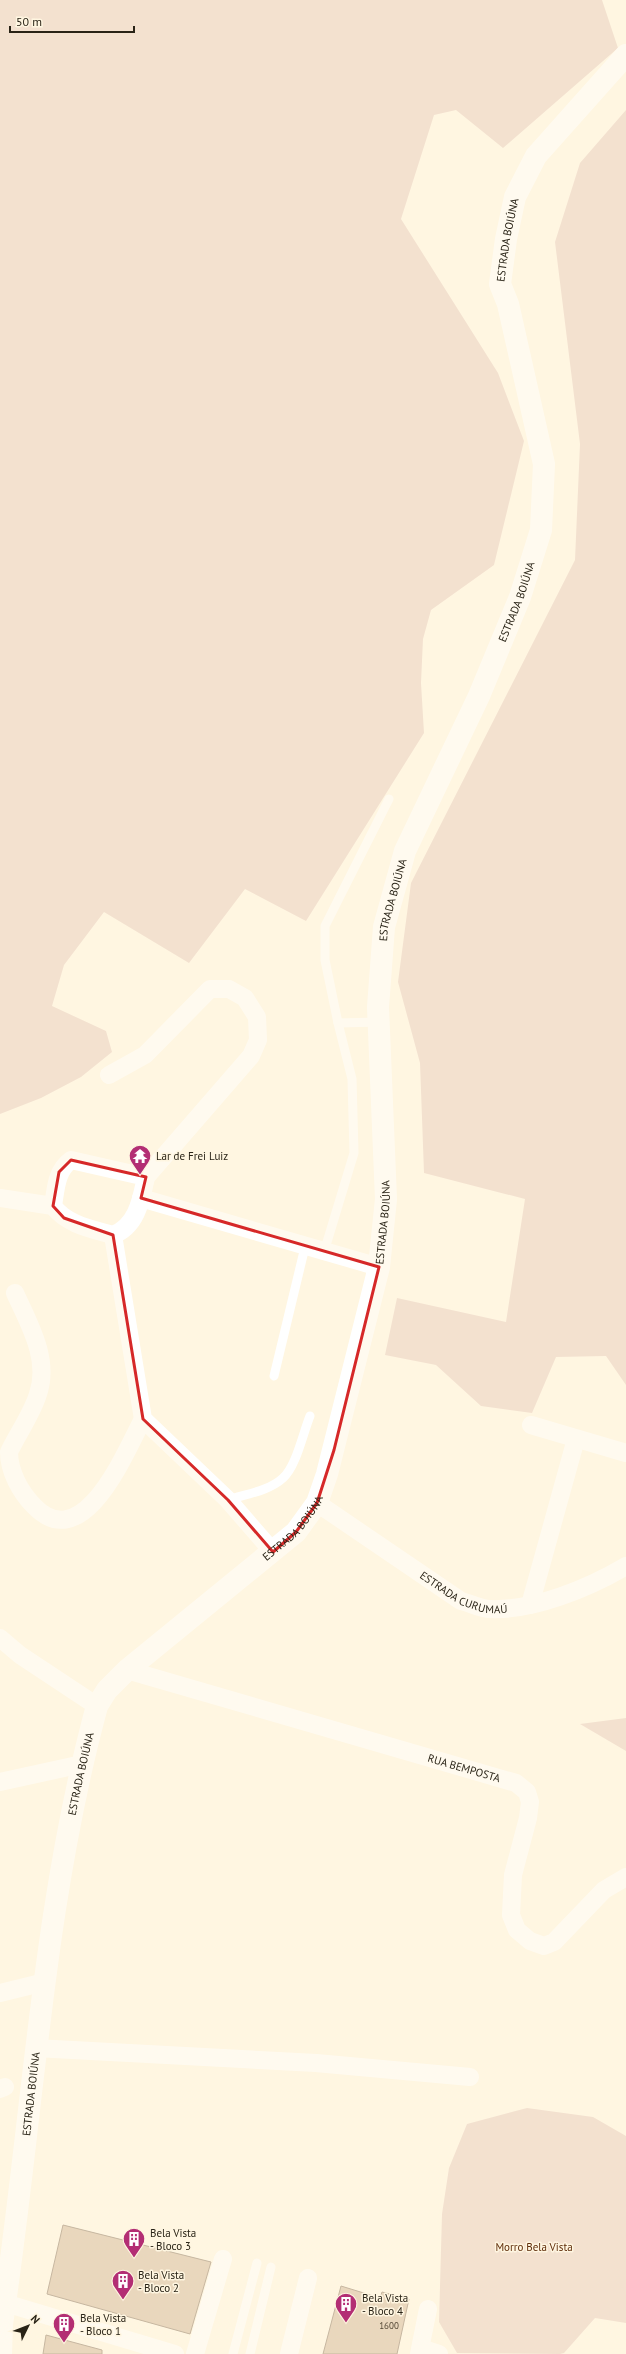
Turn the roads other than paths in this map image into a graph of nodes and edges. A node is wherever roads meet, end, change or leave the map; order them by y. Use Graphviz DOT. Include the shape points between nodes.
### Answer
graph roads {
  1 [pos="626,54"];
  2 [pos="389,799"];
  3 [pos="378,1022"];
  4 [pos="338,1023"];
  5 [pos="109,1075"];
  6 [pos="146,1177"];
  7 [pos="0,1198"];
  8 [pos="141,1198"];
  9 [pos="53,1206"];
  10 [pos="113,1235"];
  11 [pos="305,1247"];
  12 [pos="324,1252"];
  13 [pos="379,1267"];
  14 [pos="15,1293"];
  15 [pos="274,1376"];
  16 [pos="310,1416"];
  17 [pos="143,1419"];
  18 [pos="531,1425"];
  19 [pos="576,1439"];
  20 [pos="626,1453"];
  21 [pos="228,1500"];
  22 [pos="317,1503"];
  23 [pos="273,1552"];
  24 [pos="626,1566"];
  25 [pos="530,1605"];
  26 [pos="0,1638"];
  27 [pos="127,1670"];
  28 [pos="97,1706"];
  29 [pos="82,1764"];
  30 [pos="0,1782"];
  31 [pos="626,1877"];
  32 [pos="45,1982"];
  33 [pos="0,1993"];
  34 [pos="35,2048"];
  35 [pos="470,2077"];
  36 [pos="223,2259"];
  37 [pos="257,2263"];
  38 [pos="271,2266"];
  39 [pos="308,2278"];
  40 [pos="5,2303"];
  41 [pos="428,2309"];
  42 [pos="1,2324"];
  43 [pos="420,2351"];
  44 [pos="1,2354"];
  45 [pos="175,2354"];
  46 [pos="195,2354"];
  47 [pos="233,2354"];
  48 [pos="250,2354"];
  49 [pos="289,2354"];
  50 [pos="439,2354"];
  1 -- 3 [label="street, ESTRADA BOIÚNA" via="536,156 515,197 500,284 508,304 544,464 541,530 520,597 479,696 405,851 384,927"];
  2 -- 4 [label="lane" via="325,926 326,960"];
  3 -- 4 [label="lane"];
  3 -- 13 [label="street, ESTRADA BOIÚNA" via="386,1199"];
  4 -- 12 [label="lane" via="352,1079 354,1153"];
  5 -- 6 [label="street" via="144,1055 210,989 229,989 245,998 257,1017 258,1040 251,1056"];
  6 -- 8 [label="street"];
  6 -- 9 [label="street" via="71,1160 59,1172"];
  7 -- 9 [label="street"];
  8 -- 10 [label="street" via="134,1218 126,1230"];
  8 -- 11 [label="street"];
  9 -- 10 [label="street" via="64,1218"];
  10 -- 17 [label="street"];
  11 -- 12 [label="street"];
  11 -- 15 [label="lane"];
  12 -- 13 [label="street"];
  13 -- 22 [label="street, ESTRADA BOIÚNA" via="328,1474"];
  14 -- 17 [label="street" via="38,1347 42,1366 38,1394 9,1452 9,1461 22,1494 41,1514 57,1520 72,1519 95,1503"];
  16 -- 21 [label="lane" via="290,1468 283,1478 269,1487"];
  17 -- 21 [label="street"];
  18 -- 19 [label="street"];
  19 -- 20 [label="street"];
  19 -- 25 [label="street"];
  21 -- 23 [label="street"];
  22 -- 23 [label="street, ESTRADA BOIÚNA" via="296,1532"];
  22 -- 25 [label="street, ESTRADA CURUMAÚ" via="461,1600 488,1609 513,1609"];
  23 -- 27 [label="street, ESTRADA BOIÚNA"];
  24 -- 25 [label="street, ESTRADA CURUMAÚ" via="611,1575"];
  26 -- 28 [label="street" via="20,1655"];
  27 -- 28 [label="street, ESTRADA BOIÚNA" via="107,1690"];
  27 -- 31 [label="street, RUA BEMPOSTA" via="516,1783 527,1792 530,1802 513,1875 511,1915 517,1930 530,1941 544,1946 554,1942 604,1890"];
  28 -- 29 [label="street, ESTRADA BOIÚNA"];
  29 -- 30 [label="street"];
  29 -- 32 [label="street, ESTRADA BOIÚNA" via="69,1826"];
  32 -- 33 [label="street"];
  32 -- 34 [label="street, ESTRADA BOIÚNA"];
  34 -- 35 [label="street" via="316,2063"];
  34 -- 40 [label="street, ESTRADA BOIÚNA"];
  36 -- 46 [label="street"];
  37 -- 47 [label="lane"];
  38 -- 48 [label="lane"];
  39 -- 49 [label="street"];
  40 -- 42 [label="street, ESTRADA BOIÚNA"];
  40 -- 45 [label="street"];
  41 -- 43 [label="street"];
  42 -- 44 [label="street, ESTRADA BOIÚNA"];
  43 -- 50 [label="street"];
}
